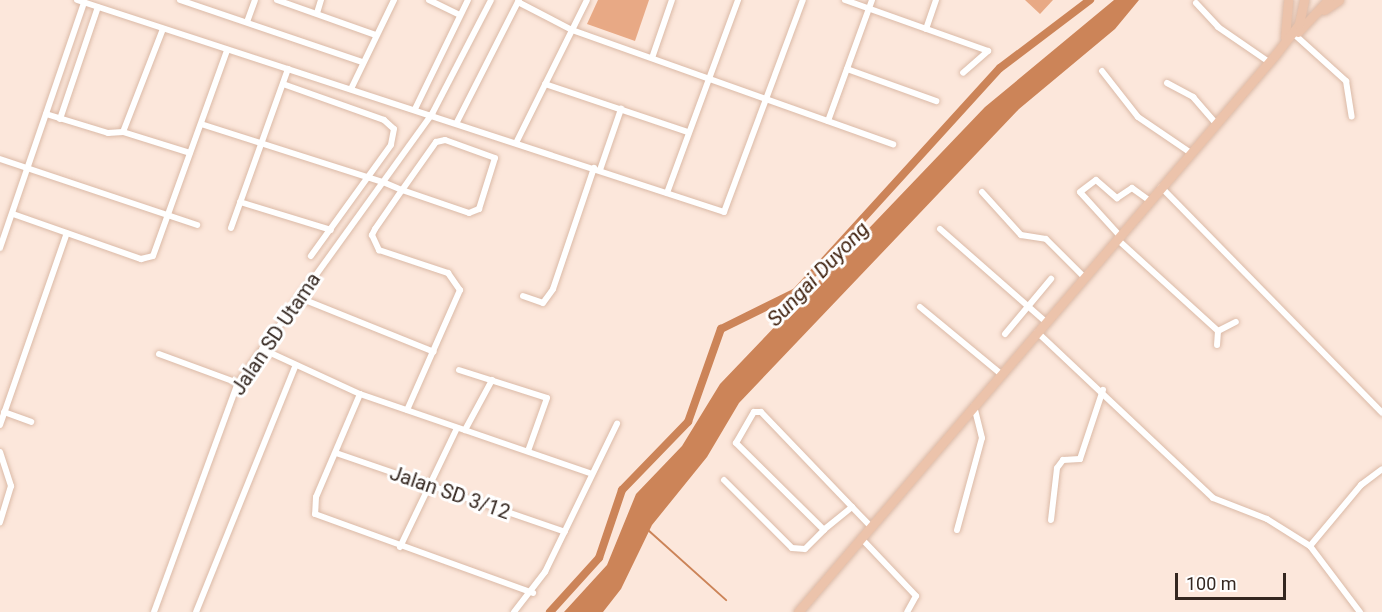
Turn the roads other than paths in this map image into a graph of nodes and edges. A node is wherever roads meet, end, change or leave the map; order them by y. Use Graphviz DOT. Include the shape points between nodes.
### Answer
graph roads {
  1 [pos="180,0"];
  2 [pos="255,0"];
  3 [pos="277,0"];
  4 [pos="321,0"];
  5 [pos="394,0"];
  6 [pos="429,0"];
  7 [pos="468,0"];
  8 [pos="491,0"];
  9 [pos="587,0"];
  10 [pos="672,0"];
  11 [pos="738,0"];
  12 [pos="803,0"];
  13 [pos="845,0"];
  14 [pos="872,0"];
  15 [pos="936,0"];
  16 [pos="1288,0"];
  17 [pos="1304,0"];
  18 [pos="1328,0"];
  19 [pos="1339,0"];
  20 [pos="81,1"];
  21 [pos="518,1"];
  22 [pos="1196,3"];
  23 [pos="98,7"];
  24 [pos="869,9"];
  25 [pos="317,13"];
  26 [pos="460,15"];
  27 [pos="247,22"];
  28 [pos="1308,22"];
  29 [pos="163,29"];
  30 [pos="926,29"];
  31 [pos="572,30"];
  32 [pos="376,35"];
  33 [pos="1295,35"];
  34 [pos="227,50"];
  35 [pos="652,58"];
  36 [pos="1272,58"];
  37 [pos="362,62"];
  38 [pos="288,69"];
  39 [pos="847,69"];
  40 [pos="1102,70"];
  41 [pos="963,73"];
  42 [pos="710,79"];
  43 [pos="1167,83"];
  44 [pos="283,84"];
  45 [pos="545,84"];
  46 [pos="351,89"];
  47 [pos="767,99"];
  48 [pos="936,101"];
  49 [pos="415,109"];
  50 [pos="621,109"];
  51 [pos="46,114"];
  52 [pos="432,114"];
  53 [pos="1352,117"];
  54 [pos="60,119"];
  55 [pos="828,121"];
  56 [pos="457,122"];
  57 [pos="1216,123"];
  58 [pos="201,124"];
  59 [pos="123,132"];
  60 [pos="688,132"];
  61 [pos="517,141"];
  62 [pos="261,143"];
  63 [pos="893,144"];
  64 [pos="189,153"];
  65 [pos="1191,153"];
  66 [pos="0,159"];
  67 [pos="29,168"];
  68 [pos="597,169"];
  69 [pos="367,177"];
  70 [pos="383,182"];
  71 [pos="1161,187"];
  72 [pos="402,190"];
  73 [pos="666,192"];
  74 [pos="982,192"];
  75 [pos="1150,201"];
  76 [pos="240,202"];
  77 [pos="13,214"];
  78 [pos="168,215"];
  79 [pos="197,225"];
  80 [pos="231,228"];
  81 [pos="940,229"];
  82 [pos="331,230"];
  83 [pos="67,234"];
  84 [pos="1118,237"];
  85 [pos="0,248"];
  86 [pos="312,256"];
  87 [pos="1084,277"];
  88 [pos="1051,279"];
  89 [pos="523,296"];
  90 [pos="300,298"];
  91 [pos="920,307"];
  92 [pos="1028,307"];
  93 [pos="1046,322"];
  94 [pos="1236,322"];
  95 [pos="1218,331"];
  96 [pos="1037,333"];
  97 [pos="1005,334"];
  98 [pos="1217,345"];
  99 [pos="262,350"];
  100 [pos="434,352"];
  101 [pos="159,354"];
  102 [pos="295,367"];
  103 [pos="459,370"];
  104 [pos="1001,374"];
  105 [pos="492,380"];
  106 [pos="238,383"];
  107 [pos="1103,390"];
  108 [pos="360,394"];
  109 [pos="974,406"];
  110 [pos="407,410"];
  111 [pos="4,412"];
  112 [pos="1382,413"];
  113 [pos="31,422"];
  114 [pos="618,424"];
  115 [pos="0,425"];
  116 [pos="457,428"];
  117 [pos="465,430"];
  118 [pos="528,451"];
  119 [pos="0,452"];
  120 [pos="336,453"];
  121 [pos="1382,469"];
  122 [pos="589,473"];
  123 [pos="724,480"];
  124 [pos="429,486"];
  125 [pos="852,507"];
  126 [pos="1051,520"];
  127 [pos="0,522"];
  128 [pos="870,526"];
  129 [pos="824,530"];
  130 [pos="957,530"];
  131 [pos="565,532"];
  132 [pos="861,538"];
  133 [pos="1314,543"];
  134 [pos="400,547"];
  135 [pos="533,593"];
  136 [pos="800,611"];
  137 [pos="154,612"];
  138 [pos="196,612"];
  139 [pos="514,612"];
  140 [pos="907,612"];
  141 [pos="1360,612"];
  1 -- 27 [label="street"];
  2 -- 27 [label="street"];
  3 -- 25 [label="street"];
  4 -- 25 [label="street"];
  5 -- 32 [label="street"];
  6 -- 26 [label="street"];
  7 -- 26 [label="street"];
  8 -- 52 [label="street, Jalan SD Utama"];
  9 -- 31 [label="street"];
  10 -- 35 [label="street"];
  11 -- 42 [label="street"];
  12 -- 47 [label="street"];
  13 -- 24 [label="street"];
  14 -- 24 [label="street"];
  15 -- 30 [label="street"];
  16 -- 36 [label="main road" via="1290,23"];
  17 -- 36 [label="main road" via="1299,24"];
  18 -- 28 [label="main road"];
  19 -- 28 [label="main road"];
  20 -- 23 [label="street"];
  20 -- 51 [label="street"];
  21 -- 31 [label="street"];
  21 -- 56 [label="street"];
  22 -- 36 [label="street" via="1218,27"];
  23 -- 29 [label="street"];
  23 -- 54 [label="street"];
  24 -- 30 [label="street"];
  24 -- 39 [label="street"];
  25 -- 32 [label="street"];
  26 -- 49 [label="street"];
  27 -- 37 [label="street"];
  28 -- 33 [label="main road"];
  29 -- 34 [label="street"];
  29 -- 59 [label="street"];
  30 -- 41 [label="street" via="988,51"];
  31 -- 35 [label="street"];
  31 -- 45 [label="street"];
  32 -- 37 [label="street"];
  33 -- 36 [label="main road"];
  33 -- 53 [label="street" via="1346,81"];
  34 -- 38 [label="street"];
  34 -- 58 [label="street"];
  35 -- 42 [label="street"];
  36 -- 57 [label="main road"];
  37 -- 46 [label="street"];
  38 -- 44 [label="street"];
  38 -- 46 [label="street"];
  39 -- 48 [label="street"];
  39 -- 55 [label="street"];
  40 -- 65 [label="street" via="1138,117"];
  42 -- 47 [label="street"];
  42 -- 60 [label="street"];
  43 -- 57 [label="street" via="1193,97"];
  44 -- 62 [label="street"];
  44 -- 69 [label="street" via="392,125 391,145"];
  45 -- 50 [label="street"];
  45 -- 61 [label="street"];
  46 -- 49 [label="street"];
  47 -- 55 [label="street"];
  47 -- 73 [label="street" via="724,212"];
  49 -- 52 [label="street"];
  50 -- 60 [label="street"];
  50 -- 68 [label="street"];
  51 -- 54 [label="street"];
  51 -- 67 [label="street"];
  52 -- 56 [label="street"];
  52 -- 70 [label="street, Jalan SD Utama"];
  54 -- 59 [label="street"];
  55 -- 63 [label="street"];
  56 -- 61 [label="street"];
  57 -- 65 [label="main road"];
  58 -- 62 [label="street"];
  58 -- 64 [label="street"];
  59 -- 64 [label="street"];
  60 -- 73 [label="street"];
  61 -- 68 [label="street"];
  62 -- 69 [label="street"];
  62 -- 76 [label="street"];
  64 -- 78 [label="street"];
  65 -- 71 [label="main road"];
  66 -- 67 [label="street"];
  67 -- 77 [label="street"];
  67 -- 78 [label="street"];
  68 -- 73 [label="street"];
  68 -- 89 [label="street" via="553,290 543,303"];
  69 -- 70 [label="street"];
  69 -- 82 [label="street"];
  70 -- 72 [label="street"];
  70 -- 90 [label="street, Jalan SD Utama"];
  71 -- 75 [label="main road"];
  71 -- 112 [label="street"];
  72 -- 72 [label="street" via="474,213 497,161 441,139"];
  72 -- 100 [label="street" via="371,240 379,250 458,282 458,297"];
  74 -- 87 [label="street" via="1021,235 1046,239"];
  75 -- 84 [label="main road"];
  75 -- 84 [label="street" via="1132,188 1117,198 1095,180 1080,192"];
  76 -- 80 [label="street"];
  76 -- 82 [label="street"];
  77 -- 83 [label="street"];
  77 -- 85 [label="street"];
  78 -- 79 [label="street"];
  78 -- 83 [label="street" via="156,250 147,259"];
  81 -- 92 [label="street"];
  82 -- 86 [label="street"];
  83 -- 111 [label="street"];
  84 -- 87 [label="main road"];
  84 -- 95 [label="street"];
  87 -- 93 [label="main road"];
  88 -- 92 [label="street"];
  90 -- 99 [label="street, Jalan SD Utama"];
  90 -- 100 [label="street"];
  91 -- 104 [label="street"];
  92 -- 93 [label="street"];
  92 -- 97 [label="street"];
  93 -- 96 [label="main road"];
  94 -- 95 [label="street"];
  95 -- 98 [label="street"];
  96 -- 104 [label="main road"];
  96 -- 107 [label="street"];
  99 -- 102 [label="street"];
  99 -- 106 [label="street, Jalan SD Utama"];
  100 -- 110 [label="street"];
  101 -- 106 [label="street"];
  102 -- 108 [label="street"];
  102 -- 138 [label="street"];
  103 -- 105 [label="street"];
  104 -- 109 [label="main road"];
  105 -- 117 [label="street"];
  105 -- 118 [label="street" via="546,398"];
  106 -- 137 [label="street, Jalan SD Utama"];
  107 -- 126 [label="street" via="1080,459 1063,460 1057,468"];
  107 -- 133 [label="street" via="1213,498"];
  108 -- 110 [label="street"];
  108 -- 120 [label="street"];
  109 -- 128 [label="main road"];
  109 -- 130 [label="street" via="982,438"];
  110 -- 116 [label="street"];
  111 -- 113 [label="street"];
  111 -- 115 [label="street"];
  114 -- 122 [label="street"];
  116 -- 117 [label="street"];
  116 -- 124 [label="street"];
  117 -- 118 [label="street"];
  118 -- 122 [label="street"];
  119 -- 127 [label="street" via="11,486"];
  120 -- 124 [label="street, Jalan SD 3/12"];
  120 -- 134 [label="street" via="316,497 315,514"];
  121 -- 133 [label="street" via="1361,485"];
  122 -- 131 [label="street"];
  123 -- 129 [label="street" via="792,548 805,549"];
  124 -- 131 [label="street, Jalan SD 3/12"];
  124 -- 134 [label="street"];
  125 -- 128 [label="street"];
  125 -- 129 [label="street"];
  125 -- 129 [label="street" via="756,411 736,443"];
  128 -- 132 [label="main road"];
  131 -- 135 [label="street"];
  132 -- 136 [label="main road"];
  132 -- 140 [label="street" via="916,596"];
  133 -- 141 [label="street"];
  134 -- 135 [label="street"];
  135 -- 139 [label="street"];
}
